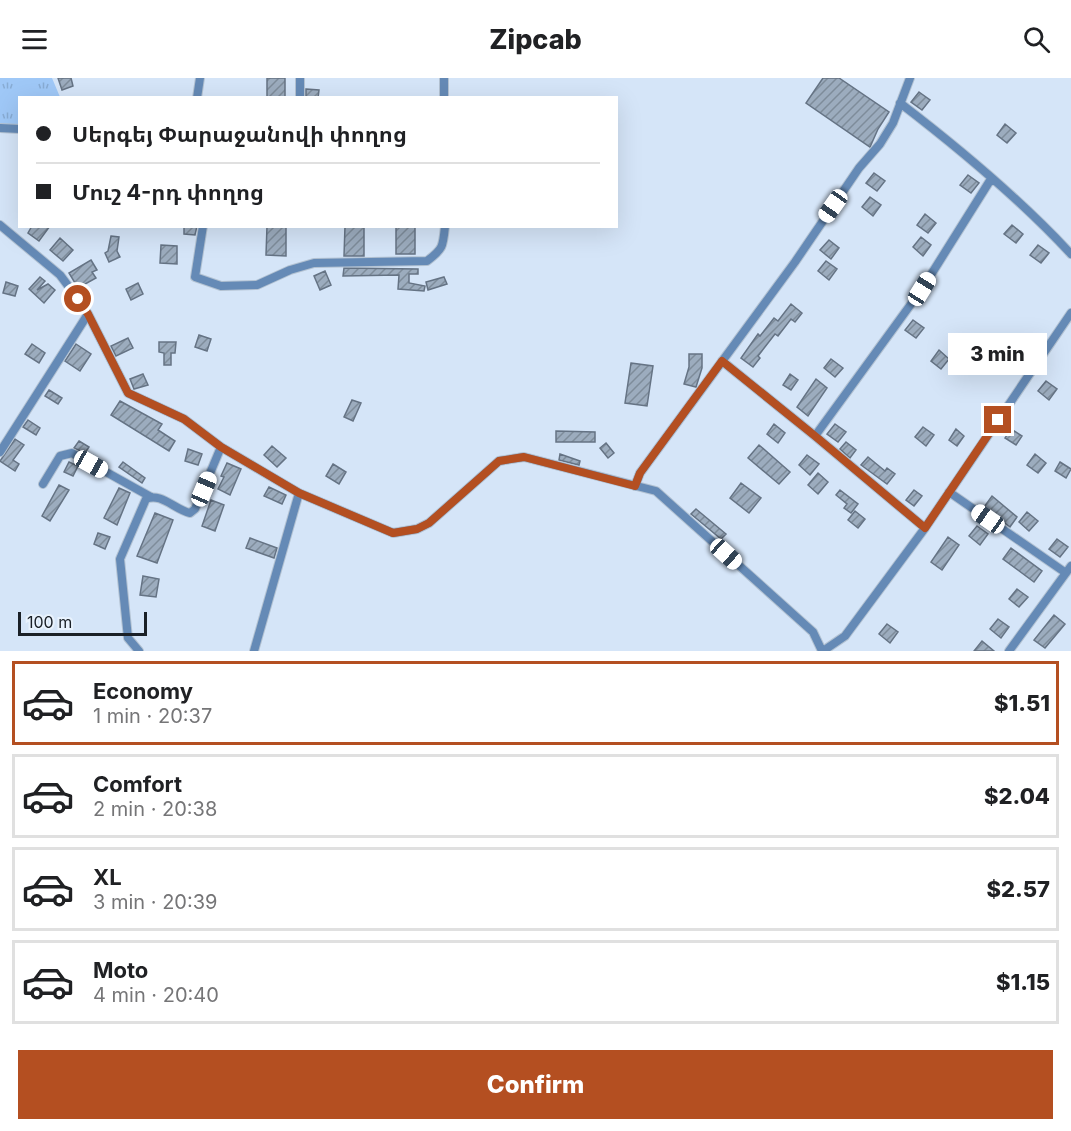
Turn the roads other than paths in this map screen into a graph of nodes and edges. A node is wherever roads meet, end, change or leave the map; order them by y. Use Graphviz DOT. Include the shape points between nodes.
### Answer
graph roads {
  1 [pos="200,78"];
  2 [pos="300,78"];
  3 [pos="444,78"];
  4 [pos="910,78"];
  5 [pos="197,96"];
  6 [pos="300,96"];
  7 [pos="444,96"];
  8 [pos="900,103"];
  9 [pos="0,128"];
  10 [pos="18,129"];
  11 [pos="991,178"];
  12 [pos="0,225"];
  13 [pos="203,228"];
  14 [pos="445,228"];
  15 [pos="1071,254"];
  16 [pos="1071,313"];
  17 [pos="88,314"];
  18 [pos="722,361"];
  19 [pos="815,436"];
  20 [pos="221,447"];
  21 [pos="0,452"];
  22 [pos="44,484"];
  23 [pos="635,486"];
  24 [pos="949,492"];
  25 [pos="299,493"];
  26 [pos="151,497"];
  27 [pos="925,528"];
  28 [pos="1069,570"];
  29 [pos="139,651"];
  30 [pos="254,651"];
  31 [pos="823,651"];
  32 [pos="1009,651"];
  1 -- 5 [label="street"];
  2 -- 6 [label="street"];
  3 -- 7 [label="street"];
  4 -- 8 [label="street"];
  8 -- 11 [label="street"];
  8 -- 18 [label="street" via="880,144"];
  9 -- 10 [label="street"];
  11 -- 15 [label="street"];
  11 -- 19 [label="street" via="922,289"];
  12 -- 17 [label="street" via="60,275"];
  13 -- 14 [label="street" via="195,277 221,286 257,285 314,263 427,261 443,246"];
  16 -- 24 [label="street"];
  17 -- 20 [label="street" via="128,393 184,419"];
  17 -- 21 [label="street"];
  18 -- 19 [label="street"];
  18 -- 23 [label="street" via="640,473"];
  19 -- 27 [label="street"];
  20 -- 25 [label="street"];
  20 -- 26 [label="street" via="190,513"];
  22 -- 26 [label="street" via="60,456 72,453"];
  23 -- 25 [label="street" via="524,457 499,461 429,523 393,533"];
  23 -- 31 [label="street" via="656,491 813,632"];
  24 -- 27 [label="street"];
  24 -- 28 [label="street"];
  25 -- 30 [label="street"];
  26 -- 29 [label="street" via="146,499 120,559 128,638"];
  27 -- 31 [label="street" via="845,636"];
  28 -- 32 [label="street"];
}
